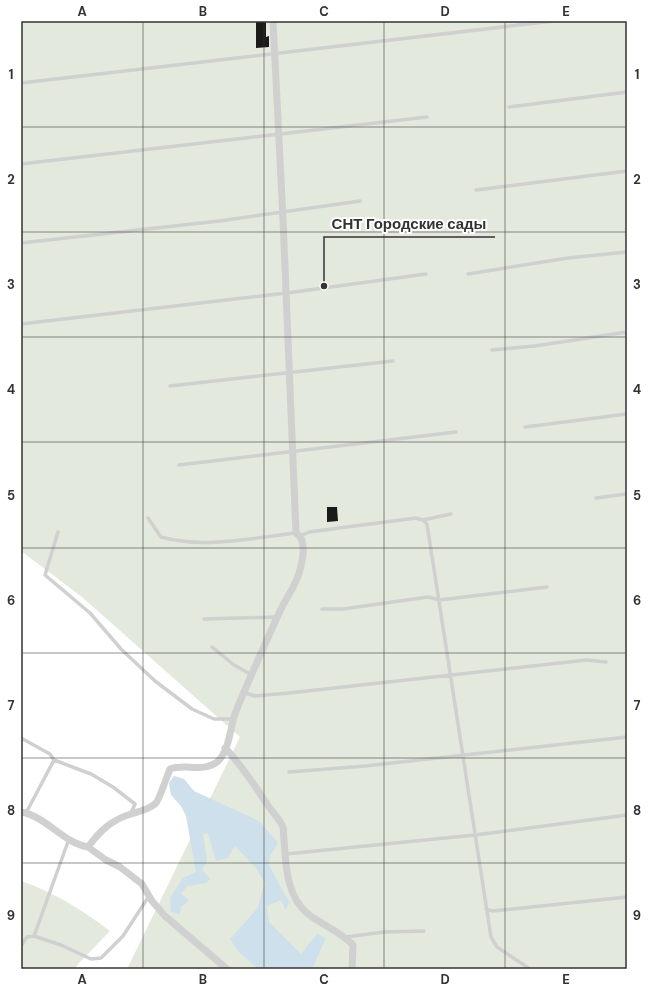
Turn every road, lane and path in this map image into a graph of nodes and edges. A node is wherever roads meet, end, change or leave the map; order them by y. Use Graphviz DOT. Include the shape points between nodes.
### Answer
graph roads {
  1 [pos="273,21"];
  2 [pos="554,21"];
  3 [pos="275,53"];
  4 [pos="21,83"];
  5 [pos="627,92"];
  6 [pos="509,107"];
  7 [pos="428,117"];
  8 [pos="279,134"];
  9 [pos="21,164"];
  10 [pos="627,171"];
  11 [pos="476,190"];
  12 [pos="360,202"];
  13 [pos="283,212"];
  14 [pos="21,243"];
  15 [pos="627,252"];
  16 [pos="426,274"];
  17 [pos="468,274"];
  18 [pos="286,293"];
  19 [pos="21,324"];
  20 [pos="627,332"];
  21 [pos="492,350"];
  22 [pos="393,362"];
  23 [pos="289,372"];
  24 [pos="170,386"];
  25 [pos="627,414"];
  26 [pos="525,427"];
  27 [pos="456,432"];
  28 [pos="294,452"];
  29 [pos="179,465"];
  30 [pos="627,494"];
  31 [pos="596,498"];
  32 [pos="451,514"];
  33 [pos="148,518"];
  34 [pos="423,520"];
  35 [pos="58,532"];
  36 [pos="298,535"];
  37 [pos="547,587"];
  38 [pos="439,600"];
  39 [pos="322,609"];
  40 [pos="277,617"];
  41 [pos="204,619"];
  42 [pos="212,647"];
  43 [pos="606,662"];
  44 [pos="250,674"];
  45 [pos="450,676"];
  46 [pos="245,693"];
  47 [pos="233,719"];
  48 [pos="627,737"];
  49 [pos="21,738"];
  50 [pos="225,748"];
  51 [pos="463,755"];
  52 [pos="54,760"];
  53 [pos="289,772"];
  54 [pos="23,812"];
  55 [pos="130,814"];
  56 [pos="627,815"];
  57 [pos="475,835"];
  58 [pos="69,839"];
  59 [pos="88,847"];
  60 [pos="286,854"];
  61 [pos="149,896"];
  62 [pos="627,897"];
  63 [pos="486,909"];
  64 [pos="424,931"];
  65 [pos="34,936"];
  66 [pos="346,938"];
  67 [pos="21,946"];
  68 [pos="227,969"];
  69 [pos="352,969"];
  70 [pos="530,969"];
  1 -- 3 [label="street"];
  2 -- 3 [label="lane"];
  3 -- 4 [label="lane"];
  3 -- 8 [label="street"];
  5 -- 6 [label="lane"];
  7 -- 8 [label="lane"];
  8 -- 9 [label="lane"];
  8 -- 13 [label="street"];
  10 -- 11 [label="lane"];
  12 -- 13 [label="lane"];
  13 -- 14 [label="lane"];
  13 -- 18 [label="street"];
  15 -- 17 [label="lane" via="568,258"];
  16 -- 18 [label="lane"];
  18 -- 19 [label="lane"];
  18 -- 23 [label="street"];
  20 -- 21 [label="lane"];
  22 -- 23 [label="lane"];
  23 -- 24 [label="lane"];
  23 -- 28 [label="street"];
  25 -- 26 [label="lane"];
  27 -- 28 [label="lane"];
  28 -- 29 [label="lane"];
  28 -- 36 [label="street"];
  30 -- 31 [label="lane"];
  32 -- 34 [label="lane"];
  33 -- 36 [label="lane" via="161,538 178,542"];
  34 -- 36 [label="lane" via="416,518"];
  34 -- 38 [label="lane" via="427,524"];
  35 -- 47 [label="lane" via="45,575 90,613 121,649 155,681 192,709 214,719"];
  36 -- 40 [label="street" via="303,542 300,572"];
  37 -- 38 [label="lane"];
  38 -- 39 [label="lane" via="428,597 343,609"];
  38 -- 45 [label="lane"];
  40 -- 41 [label="lane"];
  40 -- 44 [label="street"];
  42 -- 44 [label="lane"];
  43 -- 45 [label="lane" via="587,660"];
  44 -- 46 [label="street"];
  45 -- 46 [label="lane" via="255,696"];
  45 -- 51 [label="lane"];
  46 -- 47 [label="street"];
  47 -- 50 [label="street"];
  48 -- 51 [label="lane"];
  49 -- 52 [label="lane" via="50,754"];
  50 -- 55 [label="street" via="217,762 204,768 177,766 170,769 157,802 149,808"];
  50 -- 60 [label="street" via="236,759 280,821"];
  51 -- 53 [label="lane"];
  51 -- 57 [label="lane"];
  52 -- 54 [label="lane"];
  52 -- 55 [label="lane" via="91,774 113,787 135,804"];
  54 -- 58 [label="street"];
  55 -- 59 [label="street" via="105,826"];
  56 -- 57 [label="lane"];
  57 -- 60 [label="lane"];
  57 -- 63 [label="lane"];
  58 -- 59 [label="street" via="80,846"];
  58 -- 65 [label="lane"];
  59 -- 61 [label="street" via="142,884"];
  60 -- 66 [label="street" via="288,876 294,897 307,913"];
  61 -- 65 [label="lane" via="124,936 102,958 90,959 71,949"];
  61 -- 68 [label="street" via="165,916"];
  62 -- 63 [label="lane" via="493,911"];
  63 -- 70 [label="lane" via="491,937 497,947"];
  64 -- 66 [label="lane" via="384,932"];
  65 -- 67 [label="lane" via="26,937"];
  66 -- 69 [label="street" via="353,945"];
}
